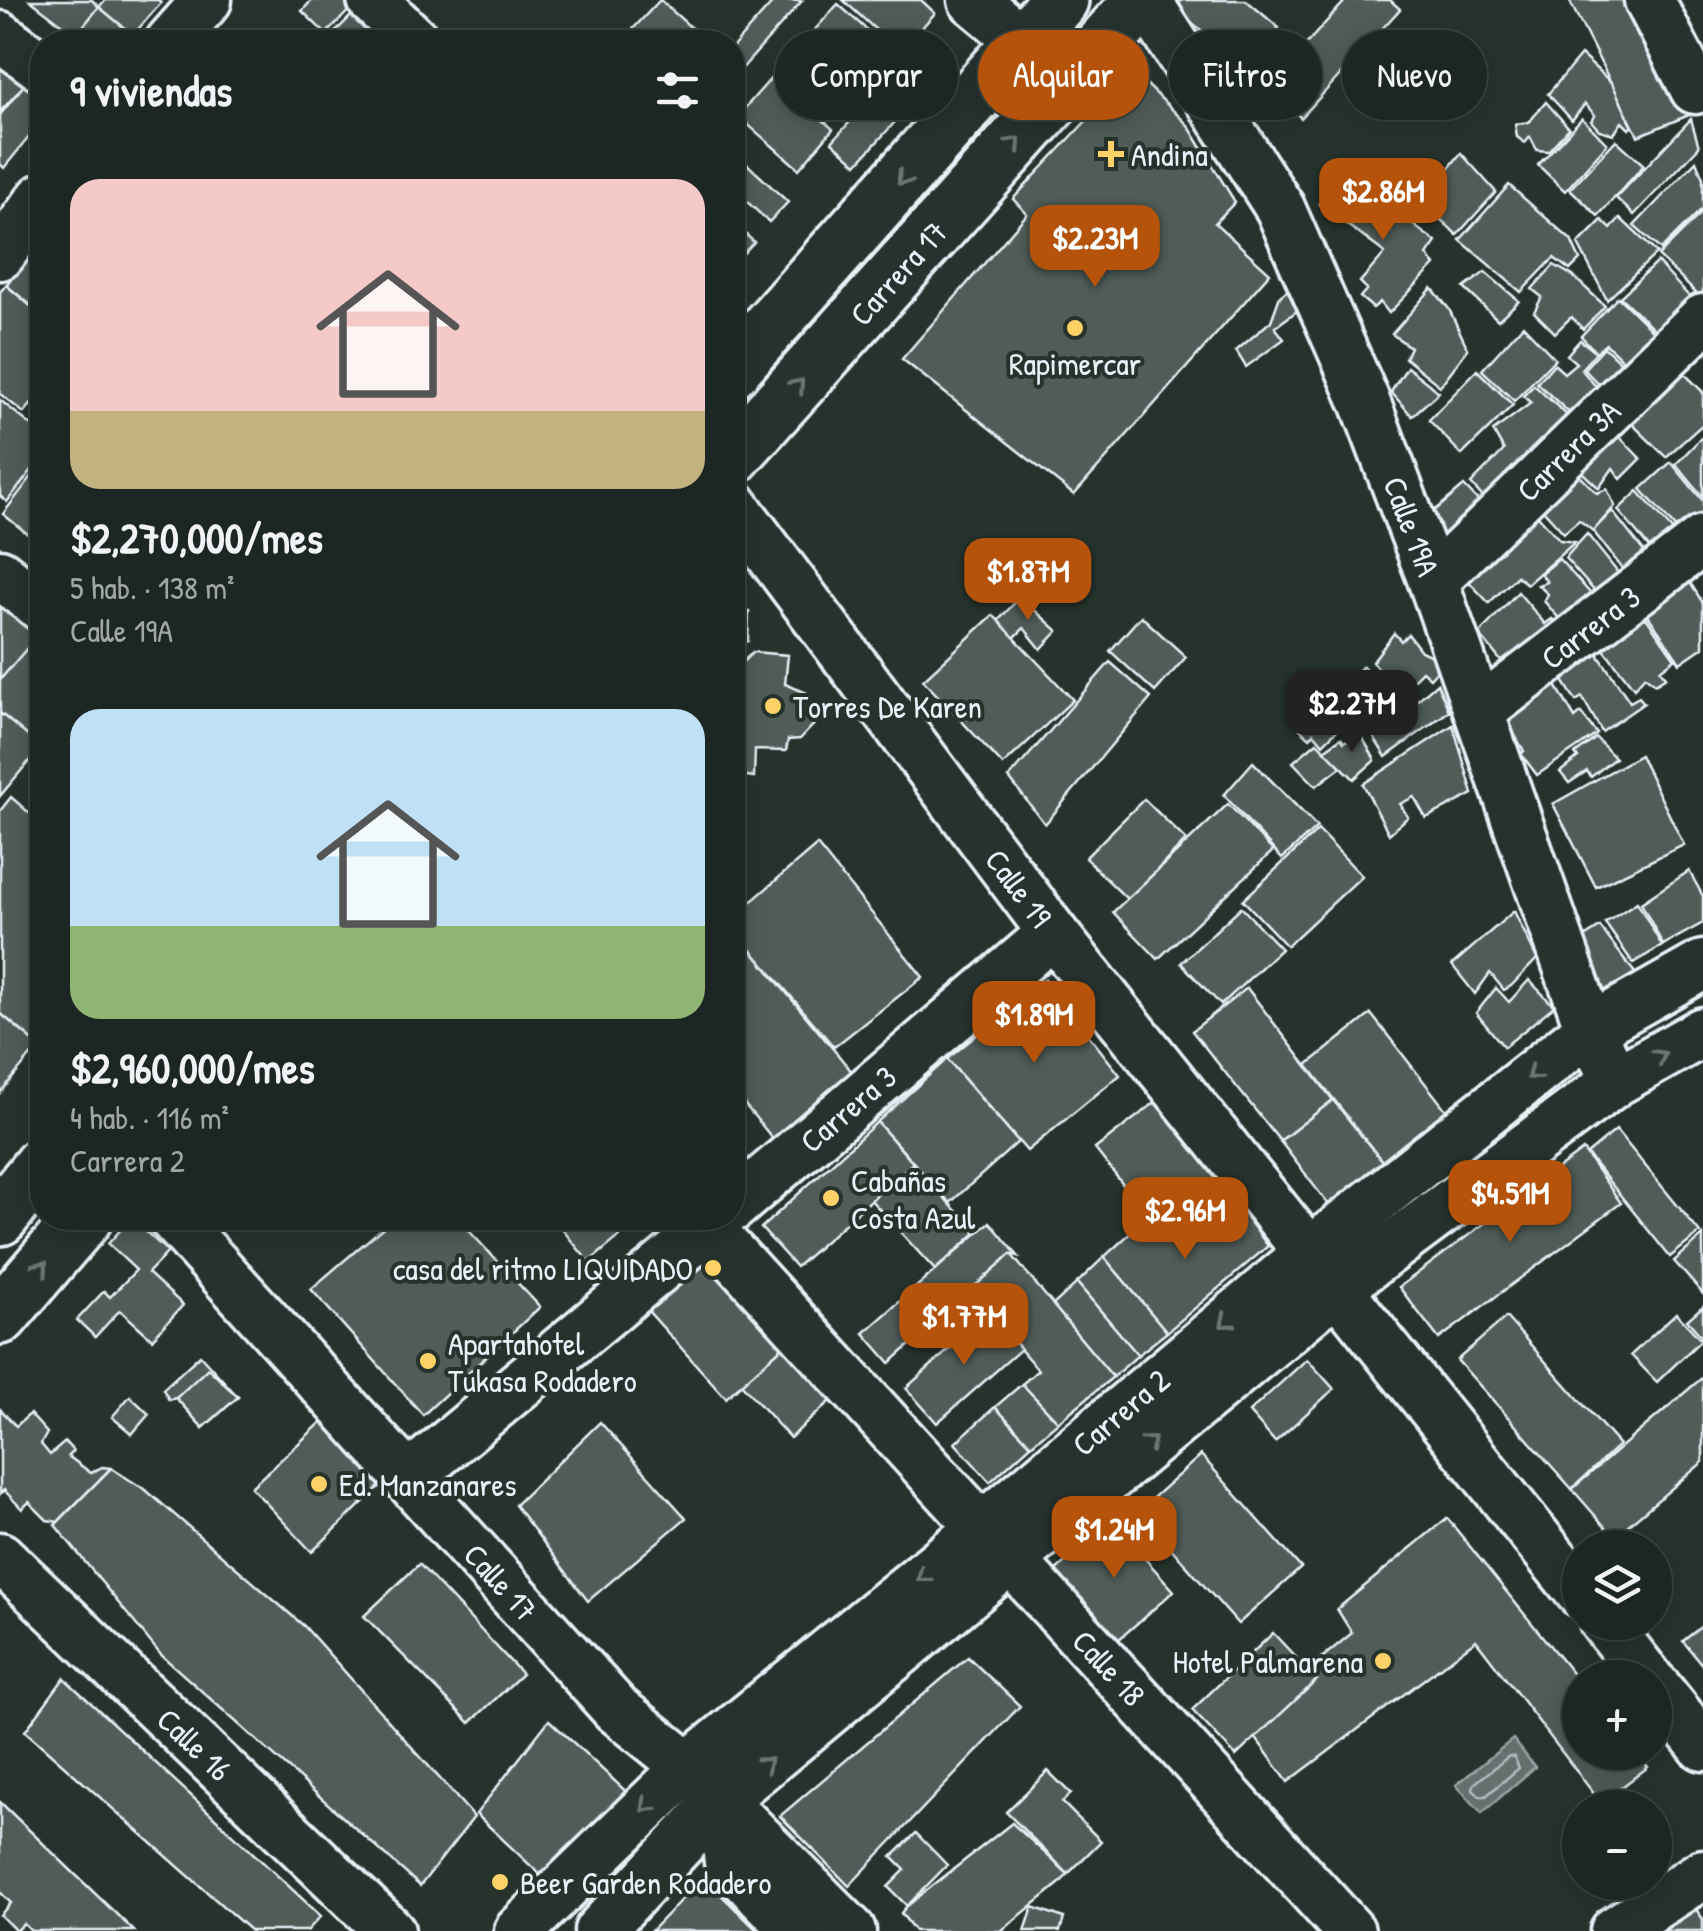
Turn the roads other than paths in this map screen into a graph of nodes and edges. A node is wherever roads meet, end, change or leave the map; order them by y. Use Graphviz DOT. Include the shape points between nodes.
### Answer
graph roads {
  1 [pos="208,0"];
  2 [pos="372,0"];
  3 [pos="973,0"];
  4 [pos="1060,0"];
  5 [pos="1145,0"];
  6 [pos="1649,0"];
  7 [pos="181,30"];
  8 [pos="403,30"];
  9 [pos="1009,30"];
  10 [pos="1036,30"];
  11 [pos="0,36"];
  12 [pos="30,58"];
  13 [pos="1695,89"];
  14 [pos="978,94"];
  15 [pos="30,214"];
  16 [pos="0,255"];
  17 [pos="1703,319"];
  18 [pos="745,349"];
  19 [pos="745,443"];
  20 [pos="745,520"];
  21 [pos="1703,540"];
  22 [pos="0,574"];
  23 [pos="1434,580"];
  24 [pos="30,598"];
  25 [pos="1479,712"];
  26 [pos="1053,933"];
  27 [pos="1703,965"];
  28 [pos="1590,1029"];
  29 [pos="1703,1032"];
  30 [pos="1616,1081"];
  31 [pos="30,1180"];
  32 [pos="745,1196"];
  33 [pos="0,1217"];
  34 [pos="74,1230"];
  35 [pos="184,1230"];
  36 [pos="704,1230"];
  37 [pos="731,1230"];
  38 [pos="1322,1271"];
  39 [pos="0,1316"];
  40 [pos="408,1478"];
  41 [pos="996,1543"];
  42 [pos="0,1556"];
  43 [pos="1562,1570"];
  44 [pos="1618,1640"];
  45 [pos="1634,1660"];
  46 [pos="1672,1707"];
  47 [pos="1703,1746"];
  48 [pos="688,1766"];
  49 [pos="721,1800"];
  50 [pos="1703,1874"];
  51 [pos="390,1931"];
  52 [pos="519,1931"];
  53 [pos="599,1931"];
  54 [pos="797,1931"];
  55 [pos="852,1931"];
  56 [pos="1350,1931"];
  57 [pos="1615,1931"];
  1 -- 7 [label="street"];
  2 -- 8 [label="street"];
  3 -- 9 [label="street"];
  4 -- 10 [label="main road, Carrera 17"];
  19 -- 5 [label="main road, Carrera 17, one-way"];
  5 -- 23 [label="street, Calle 19A" via="1280,208"];
  6 -- 13 [label="street"];
  11 -- 12 [label="street"];
  14 -- 18 [label="main road, Carrera 17, one-way"];
  15 -- 16 [label="street"];
  17 -- 23 [label="street, Carrera 3A"];
  20 -- 26 [label="street, Calle 19"];
  21 -- 25 [label="street, Carrera 3"];
  22 -- 24 [label="street"];
  23 -- 25 [label="street, Calle 19A"];
  25 -- 28 [label="street, Calle 19A"];
  26 -- 32 [label="street, Carrera 3"];
  26 -- 38 [label="street, Calle 19"];
  27 -- 28 [label="street, Carrera 2"];
  28 -- 30 [label="street, Calle 19A"];
  28 -- 38 [label="street, Carrera 2, one-way"];
  30 -- 29 [label="street, Carrera 2, one-way"];
  30 -- 38 [label="street, Carrera 2"];
  31 -- 33 [label="main road"];
  39 -- 34 [label="main road, one-way"];
  35 -- 40 [label="street, Calle 17"];
  36 -- 40 [label="street, Carrera 3"];
  37 -- 41 [label="street, Calle 18"];
  38 -- 41 [label="street, Carrera 2"];
  38 -- 43 [label="street, Calle 19"];
  40 -- 48 [label="street, Calle 17" via="616,1709"];
  41 -- 48 [label="street, Carrera 2, one-way"];
  49 -- 41 [label="street, Carrera 2, one-way"];
  41 -- 56 [label="street, Calle 18"];
  42 -- 51 [label="street, Calle 16"];
  44 -- 45 [label="street"];
  46 -- 47 [label="street"];
  48 -- 49 [label="street, Calle 17"];
  48 -- 52 [label="street, Carrera 2, one-way"];
  49 -- 53 [label="street, Carrera 2"];
  49 -- 54 [label="street" via="729,1862"];
  49 -- 55 [label="street, Calle 17"];
  50 -- 57 [label="street"];
}
